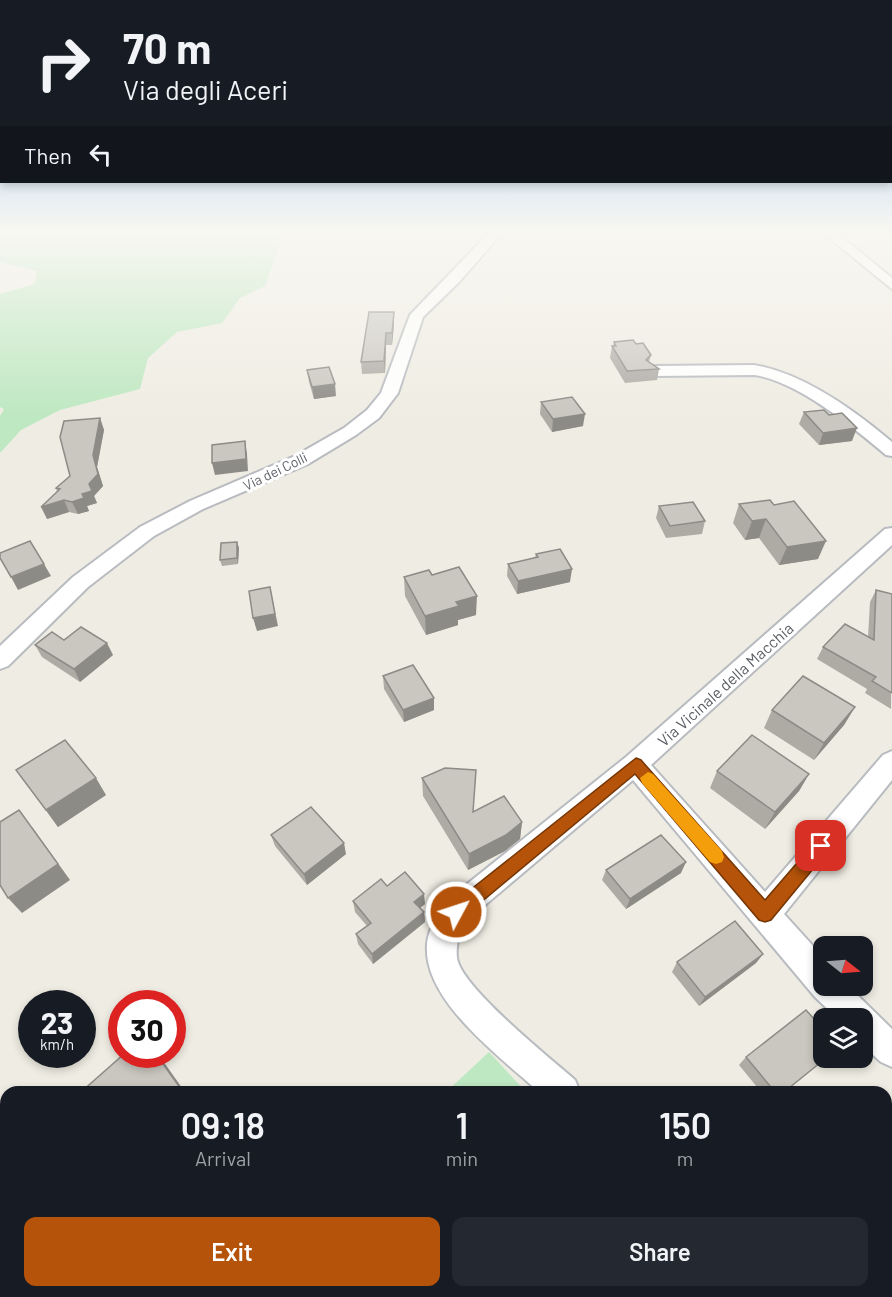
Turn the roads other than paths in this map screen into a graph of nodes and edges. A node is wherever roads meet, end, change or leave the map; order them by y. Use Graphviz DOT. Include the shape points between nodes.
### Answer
graph roads {
  1 [pos="439,294"];
  2 [pos="654,371"];
  3 [pos="892,452"];
  4 [pos="892,534"];
  5 [pos="0,660"];
  6 [pos="892,762"];
  7 [pos="636,764"];
  8 [pos="765,914"];
  9 [pos="813,970"];
  10 [pos="837,996"];
  11 [pos="849,1008"];
  12 [pos="873,1033"];
  13 [pos="892,1051"];
  14 [pos="556,1086"];
  1 -- 5 [label="street, Via dei Colli" via="415,319 394,386 372,415 283,469 176,515 137,538 85,578"];
  2 -- 3 [label="street" via="774,373 852,417"];
  4 -- 7 [label="street, Via Vicinale della Macchia"];
  6 -- 8 [label="street"];
  7 -- 8 [label="street"];
  7 -- 14 [label="street, Via Vicinale della Macchia" via="462,906 443,937 444,966 458,993"];
  8 -- 9 [label="street"];
  10 -- 11 [label="street"];
  12 -- 13 [label="street"];
}
